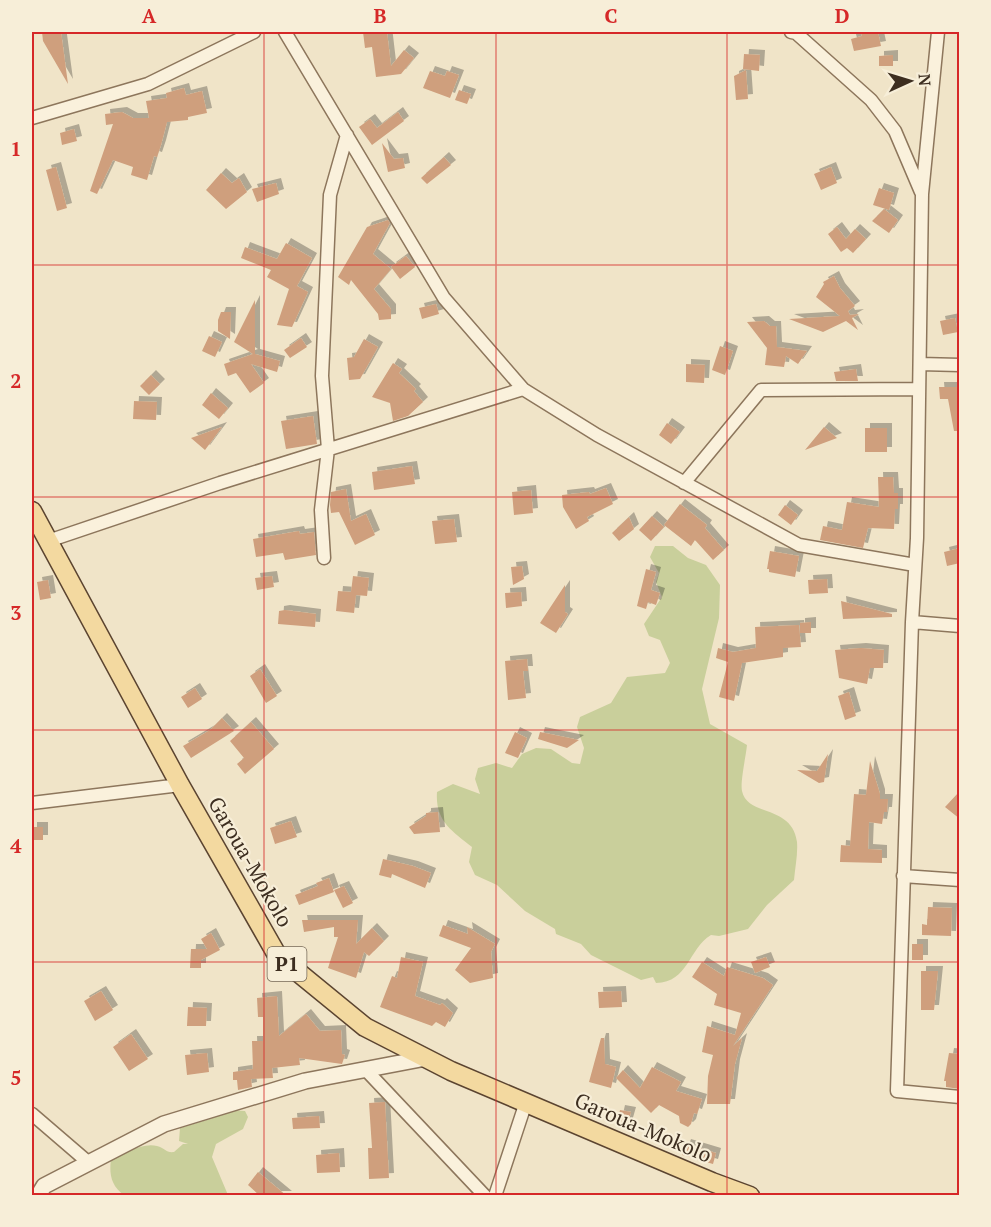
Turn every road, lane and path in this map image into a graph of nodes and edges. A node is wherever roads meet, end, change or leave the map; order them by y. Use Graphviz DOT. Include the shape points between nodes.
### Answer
graph roads {
  1 [pos="254,32"];
  2 [pos="285,32"];
  3 [pos="791,32"];
  4 [pos="939,32"];
  5 [pos="32,118"];
  6 [pos="347,135"];
  7 [pos="922,194"];
  8 [pos="920,364"];
  9 [pos="960,365"];
  10 [pos="524,389"];
  11 [pos="919,389"];
  12 [pos="328,449"];
  13 [pos="684,483"];
  14 [pos="32,511"];
  15 [pos="48,541"];
  16 [pos="324,558"];
  17 [pos="915,565"];
  18 [pos="912,622"];
  19 [pos="960,626"];
  20 [pos="180,785"];
  21 [pos="32,802"];
  22 [pos="903,876"];
  23 [pos="960,880"];
  24 [pos="426,1058"];
  25 [pos="365,1069"];
  26 [pos="960,1098"];
  27 [pos="525,1102"];
  28 [pos="32,1114"];
  29 [pos="89,1163"];
  30 [pos="38,1196"];
  31 [pos="485,1196"];
  32 [pos="495,1196"];
  33 [pos="750,1196"];
  1 -- 5 [label="street" via="148,84"];
  2 -- 6 [label="street"];
  3 -- 7 [label="street" via="871,100 895,131"];
  4 -- 7 [label="street"];
  6 -- 10 [label="street" via="444,298"];
  6 -- 12 [label="street" via="330,195 322,376"];
  7 -- 8 [label="street"];
  8 -- 9 [label="street"];
  8 -- 11 [label="street"];
  10 -- 12 [label="street"];
  10 -- 13 [label="street"];
  11 -- 13 [label="street" via="761,390"];
  11 -- 17 [label="street"];
  12 -- 15 [label="street"];
  12 -- 16 [label="street" via="321,510"];
  13 -- 17 [label="street" via="799,544"];
  14 -- 15 [label="main road, Garoua-Mokolo / P1"];
  15 -- 20 [label="main road, Garoua-Mokolo / P1"];
  17 -- 18 [label="street"];
  18 -- 19 [label="street"];
  18 -- 22 [label="street"];
  20 -- 21 [label="street"];
  20 -- 24 [label="main road, Garoua-Mokolo / P1" via="277,955 364,1027"];
  22 -- 23 [label="street"];
  22 -- 26 [label="street" via="897,1091"];
  24 -- 25 [label="street"];
  24 -- 27 [label="main road, Garoua-Mokolo / P1"];
  25 -- 29 [label="street" via="305,1081 164,1124"];
  25 -- 31 [label="street"];
  27 -- 32 [label="street"];
  27 -- 33 [label="main road, Garoua-Mokolo / P1"];
  28 -- 29 [label="street"];
  29 -- 30 [label="street" via="44,1186"];
}
